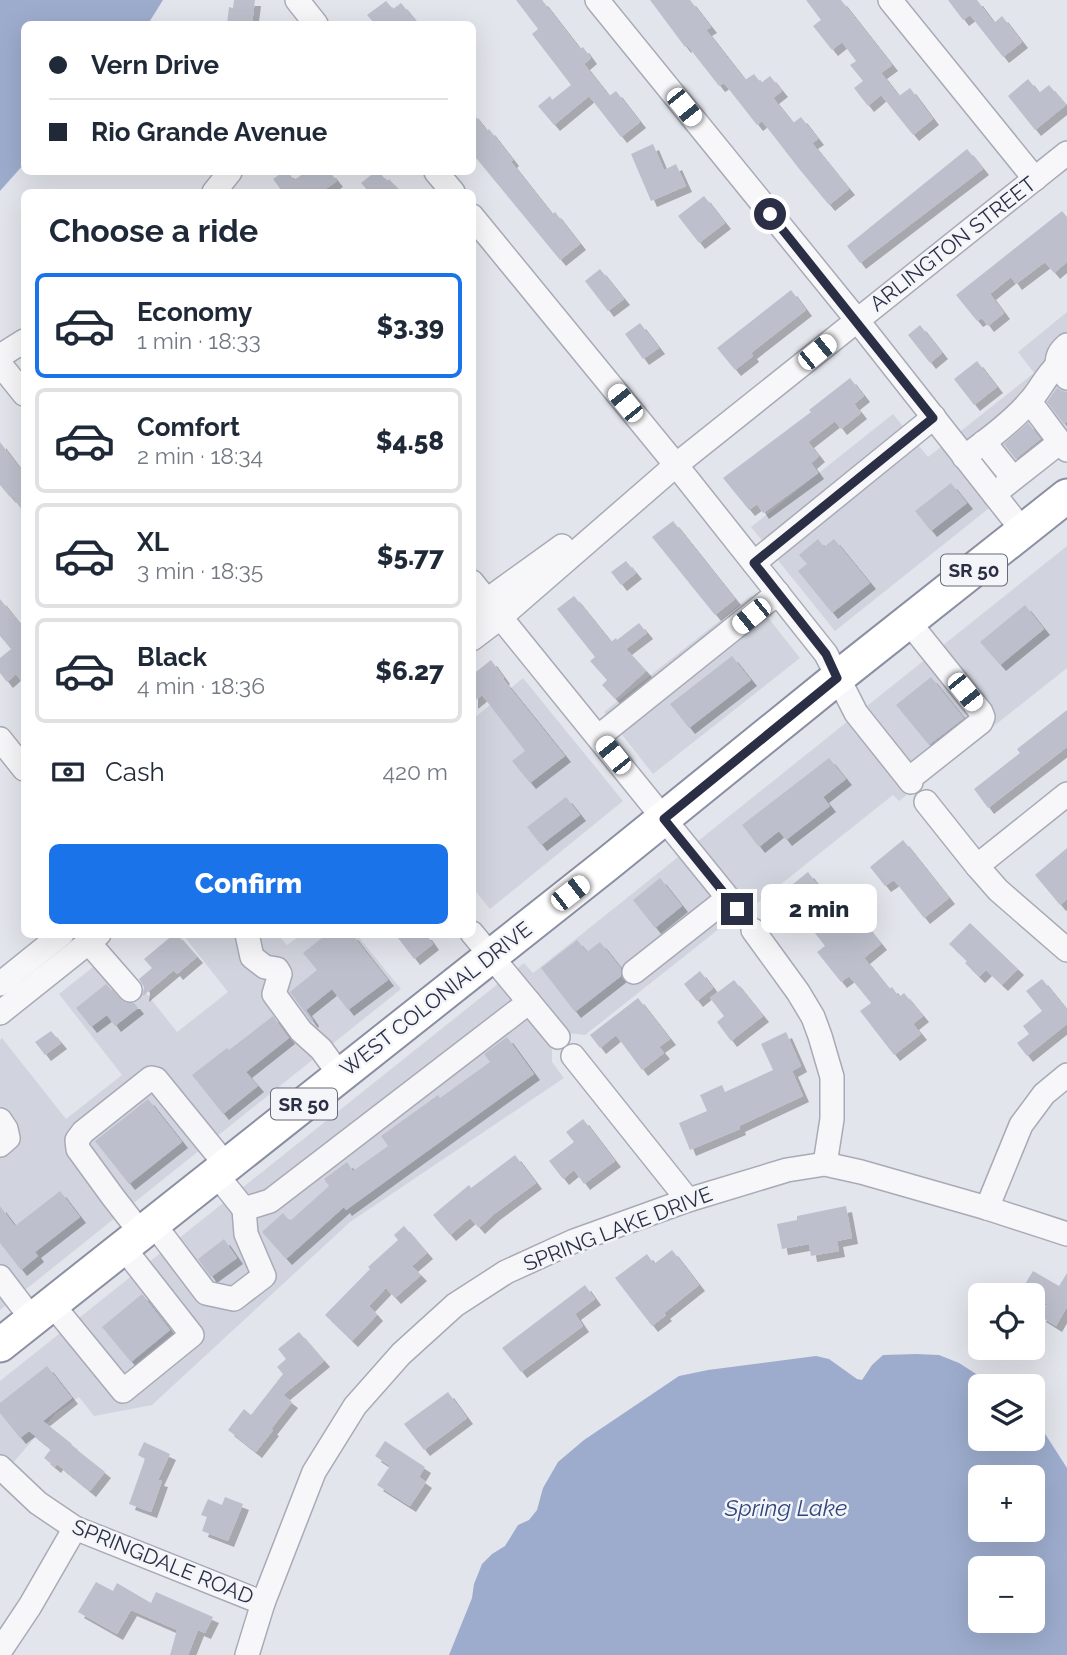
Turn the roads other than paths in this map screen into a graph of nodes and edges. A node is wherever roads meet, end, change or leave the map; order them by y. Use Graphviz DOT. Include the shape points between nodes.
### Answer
graph roads {
  1 [pos="597,0"];
  2 [pos="890,0"];
  3 [pos="1067,153"];
  4 [pos="228,175"];
  5 [pos="439,175"];
  6 [pos="1035,179"];
  7 [pos="216,189"];
  8 [pos="450,189"];
  9 [pos="476,221"];
  10 [pos="857,320"];
  11 [pos="21,343"];
  12 [pos="1067,345"];
  13 [pos="0,356"];
  14 [pos="0,364"];
  15 [pos="1062,372"];
  16 [pos="21,390"];
  17 [pos="1030,402"];
  18 [pos="933,418"];
  19 [pos="984,442"];
  20 [pos="1063,446"];
  21 [pos="964,457"];
  22 [pos="676,465"];
  23 [pos="1013,478"];
  24 [pos="994,494"];
  25 [pos="1067,496"];
  26 [pos="1023,531"];
  27 [pos="754,563"];
  28 [pos="476,589"];
  29 [pos="778,593"];
  30 [pos="487,609"];
  31 [pos="908,621"];
  32 [pos="476,631"];
  33 [pos="837,678"];
  34 [pos="598,737"];
  35 [pos="0,739"];
  36 [pos="21,765"];
  37 [pos="1067,794"];
  38 [pos="926,802"];
  39 [pos="664,819"];
  40 [pos="977,866"];
  41 [pos="753,930"];
  42 [pos="57,938"];
  43 [pos="248,938"];
  44 [pos="94,939"];
  45 [pos="482,944"];
  46 [pos="1067,950"];
  47 [pos="634,972"];
  48 [pos="0,984"];
  49 [pos="130,989"];
  50 [pos="529,1002"];
  51 [pos="0,1013"];
  52 [pos="558,1037"];
  53 [pos="573,1056"];
  54 [pos="1067,1074"];
  55 [pos="340,1075"];
  56 [pos="825,1164"];
  57 [pos="221,1169"];
  58 [pos="688,1200"];
  59 [pos="987,1208"];
  60 [pos="244,1209"];
  61 [pos="139,1234"];
  62 [pos="1067,1234"];
  63 [pos="0,1277"];
  64 [pos="42,1311"];
  65 [pos="0,1345"];
  66 [pos="0,1466"];
  67 [pos="75,1528"];
  68 [pos="263,1602"];
  69 [pos="0,1651"];
  70 [pos="247,1655"];
  1 -- 10 [label="street"];
  2 -- 6 [label="street"];
  3 -- 6 [label="street, ARLINGTON STREET"];
  4 -- 7 [label="street"];
  5 -- 8 [label="street"];
  6 -- 10 [label="street, ARLINGTON STREET"];
  9 -- 22 [label="street"];
  10 -- 18 [label="street"];
  10 -- 22 [label="street, ARLINGTON STREET"];
  11 -- 13 [label="street"];
  12 -- 15 [label="street" via="1057,357"];
  14 -- 16 [label="street"];
  15 -- 17 [label="street" via="1050,372"];
  17 -- 19 [label="street"];
  17 -- 20 [label="street"];
  18 -- 21 [label="street"];
  18 -- 27 [label="street"];
  19 -- 21 [label="street"];
  19 -- 23 [label="street"];
  20 -- 23 [label="street"];
  21 -- 24 [label="street"];
  22 -- 27 [label="street"];
  22 -- 30 [label="street, ARLINGTON STREET"];
  23 -- 24 [label="street"];
  24 -- 26 [label="street"];
  25 -- 26 [label="highway, WEST COLONIAL DRIVE / SR 50"];
  26 -- 31 [label="highway, WEST COLONIAL DRIVE / SR 50"];
  27 -- 29 [label="street"];
  28 -- 30 [label="street"];
  29 -- 33 [label="street" via="826,654"];
  29 -- 34 [label="street"];
  30 -- 32 [label="street, ARLINGTON STREET"];
  30 -- 34 [label="street"];
  31 -- 33 [label="highway, WEST COLONIAL DRIVE / SR 50"];
  31 -- 33 [label="street" via="983,717 910,781 856,713"];
  33 -- 39 [label="highway, WEST COLONIAL DRIVE / SR 50"];
  34 -- 39 [label="street"];
  35 -- 36 [label="street"];
  37 -- 40 [label="street"];
  38 -- 40 [label="street"];
  39 -- 45 [label="highway, WEST COLONIAL DRIVE / SR 50"];
  39 -- 47 [label="street" via="733,903"];
  40 -- 46 [label="street"];
  41 -- 56 [label="street" via="799,992 820,1036 832,1077"];
  42 -- 48 [label="street"];
  43 -- 55 [label="street" via="252,957 280,974 274,994"];
  44 -- 49 [label="street"];
  44 -- 51 [label="street"];
  45 -- 50 [label="street"];
  45 -- 55 [label="highway, WEST COLONIAL DRIVE / SR 50"];
  50 -- 52 [label="street"];
  50 -- 60 [label="street" via="270,1201"];
  53 -- 58 [label="street"];
  54 -- 59 [label="street" via="1044,1094 1021,1125"];
  55 -- 57 [label="highway, WEST COLONIAL DRIVE / SR 50"];
  56 -- 58 [label="street, SPRING LAKE DRIVE" via="787,1170"];
  56 -- 59 [label="street, SPRING LAKE DRIVE"];
  57 -- 60 [label="street"];
  57 -- 61 [label="highway, WEST COLONIAL DRIVE / SR 50"];
  57 -- 61 [label="street" via="156,1079 132,1092 77,1140 78,1149"];
  58 -- 68 [label="street, SPRING LAKE DRIVE" via="573,1241 506,1272 456,1305 401,1354 355,1406 314,1472"];
  59 -- 62 [label="street, SPRING LAKE DRIVE"];
  60 -- 61 [label="street" via="246,1234 264,1276 234,1299 205,1293"];
  61 -- 64 [label="highway, WEST COLONIAL DRIVE / SR 50"];
  61 -- 64 [label="street" via="192,1335 132,1384 123,1391"];
  63 -- 64 [label="street"];
  64 -- 65 [label="highway, WEST COLONIAL DRIVE / SR 50"];
  66 -- 67 [label="street, SPRINGDALE ROAD" via="38,1503"];
  67 -- 68 [label="street, SPRINGDALE ROAD"];
  67 -- 69 [label="street"];
  68 -- 70 [label="street, SPRING LAKE DRIVE"];
}
